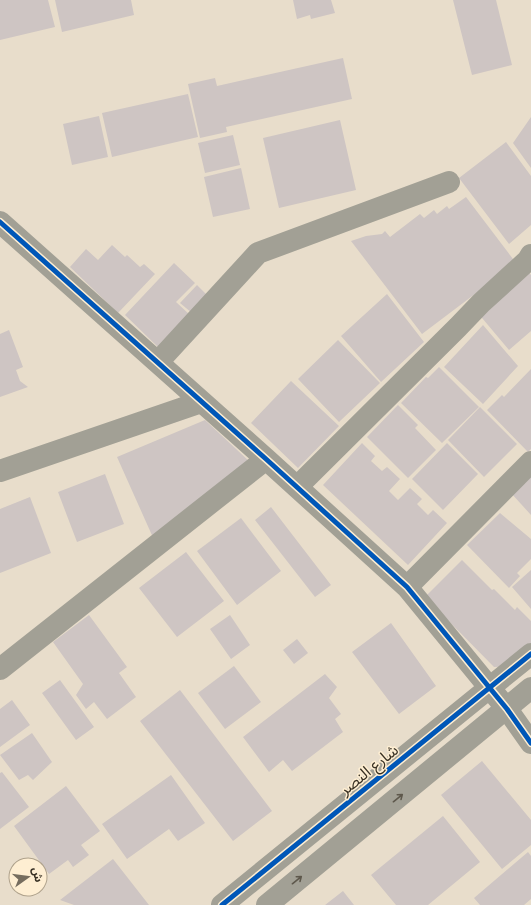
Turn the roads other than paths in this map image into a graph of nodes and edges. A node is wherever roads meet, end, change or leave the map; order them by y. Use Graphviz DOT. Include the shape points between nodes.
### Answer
graph roads {
  1 [pos="449,182"];
  2 [pos="0,222"];
  3 [pos="531,255"];
  4 [pos="158,362"];
  5 [pos="201,402"];
  6 [pos="266,459"];
  7 [pos="531,462"];
  8 [pos="0,471"];
  9 [pos="297,487"];
  10 [pos="407,587"];
  11 [pos="531,654"];
  12 [pos="0,669"];
  13 [pos="531,688"];
  14 [pos="489,689"];
  15 [pos="507,709"];
  16 [pos="531,743"];
  17 [pos="222,905"];
  18 [pos="267,905"];
  1 -- 4 [label="street" via="258,253"];
  2 -- 4 [label="street"];
  3 -- 9 [label="street"];
  4 -- 5 [label="street"];
  5 -- 6 [label="street"];
  5 -- 8 [label="street"];
  6 -- 9 [label="street"];
  6 -- 12 [label="street"];
  7 -- 10 [label="street"];
  9 -- 10 [label="street"];
  10 -- 14 [label="street"];
  11 -- 14 [label="street, شارع النصر"];
  13 -- 15 [label="street"];
  14 -- 15 [label="street"];
  14 -- 17 [label="street, شارع النصر"];
  15 -- 16 [label="street"];
  18 -- 15 [label="street, one-way"];
}
